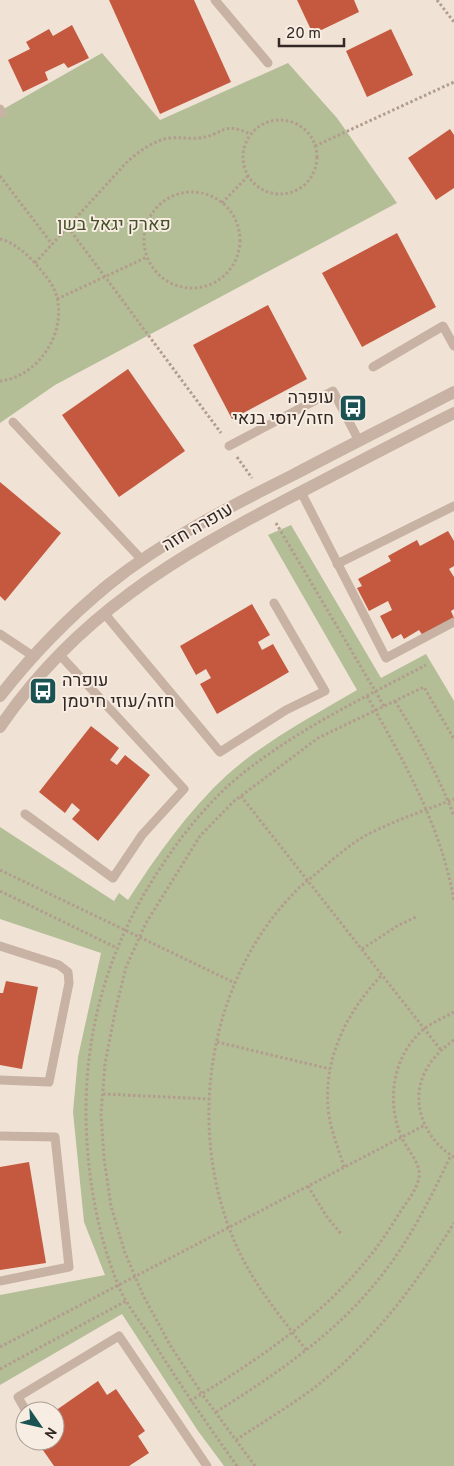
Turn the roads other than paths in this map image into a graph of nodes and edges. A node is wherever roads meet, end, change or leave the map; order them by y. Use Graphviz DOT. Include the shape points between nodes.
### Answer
graph roads {
  1 [pos="215,0"];
  2 [pos="268,63"];
  3 [pos="454,346"];
  4 [pos="372,367"];
  5 [pos="454,392"];
  6 [pos="454,413"];
  7 [pos="13,422"];
  8 [pos="359,441"];
  9 [pos="229,446"];
  10 [pos="300,492"];
  11 [pos="454,506"];
  12 [pos="142,560"];
  13 [pos="337,564"];
  14 [pos="274,603"];
  15 [pos="104,613"];
  16 [pos="454,622"];
  17 [pos="0,634"];
  18 [pos="59,654"];
  19 [pos="33,656"];
  20 [pos="0,696"];
  21 [pos="0,727"];
  22 [pos="25,814"];
  23 [pos="0,946"];
  24 [pos="0,1080"];
  25 [pos="0,1136"];
  26 [pos="0,1281"];
  27 [pos="20,1401"];
  28 [pos="202,1464"];
  1 -- 2 [label="lane"];
  3 -- 4 [label="lane" via="444,326"];
  5 -- 8 [label="street, עופרה חזה"];
  6 -- 10 [label="street, עופרה חזה"];
  7 -- 12 [label="lane"];
  8 -- 9 [label="lane" via="333,390"];
  8 -- 12 [label="street, עופרה חזה" via="205,521"];
  10 -- 13 [label="lane"];
  10 -- 15 [label="street, עופרה חזה" via="183,556"];
  11 -- 13 [label="lane"];
  12 -- 19 [label="street, עופרה חזה" via="82,608"];
  13 -- 16 [label="lane" via="386,658"];
  14 -- 15 [label="lane" via="325,692 286,710 220,752"];
  15 -- 18 [label="street, עופרה חזה"];
  17 -- 19 [label="lane"];
  18 -- 21 [label="street, עופרה חזה" via="12,708"];
  18 -- 22 [label="lane" via="184,789 142,835 113,878"];
  19 -- 20 [label="street, עופרה חזה"];
  23 -- 24 [label="lane" via="59,965 68,972 70,983 49,1082"];
  25 -- 26 [label="lane" via="54,1137 70,1267"];
  27 -- 28 [label="lane" via="18,1397 120,1336"];
}
